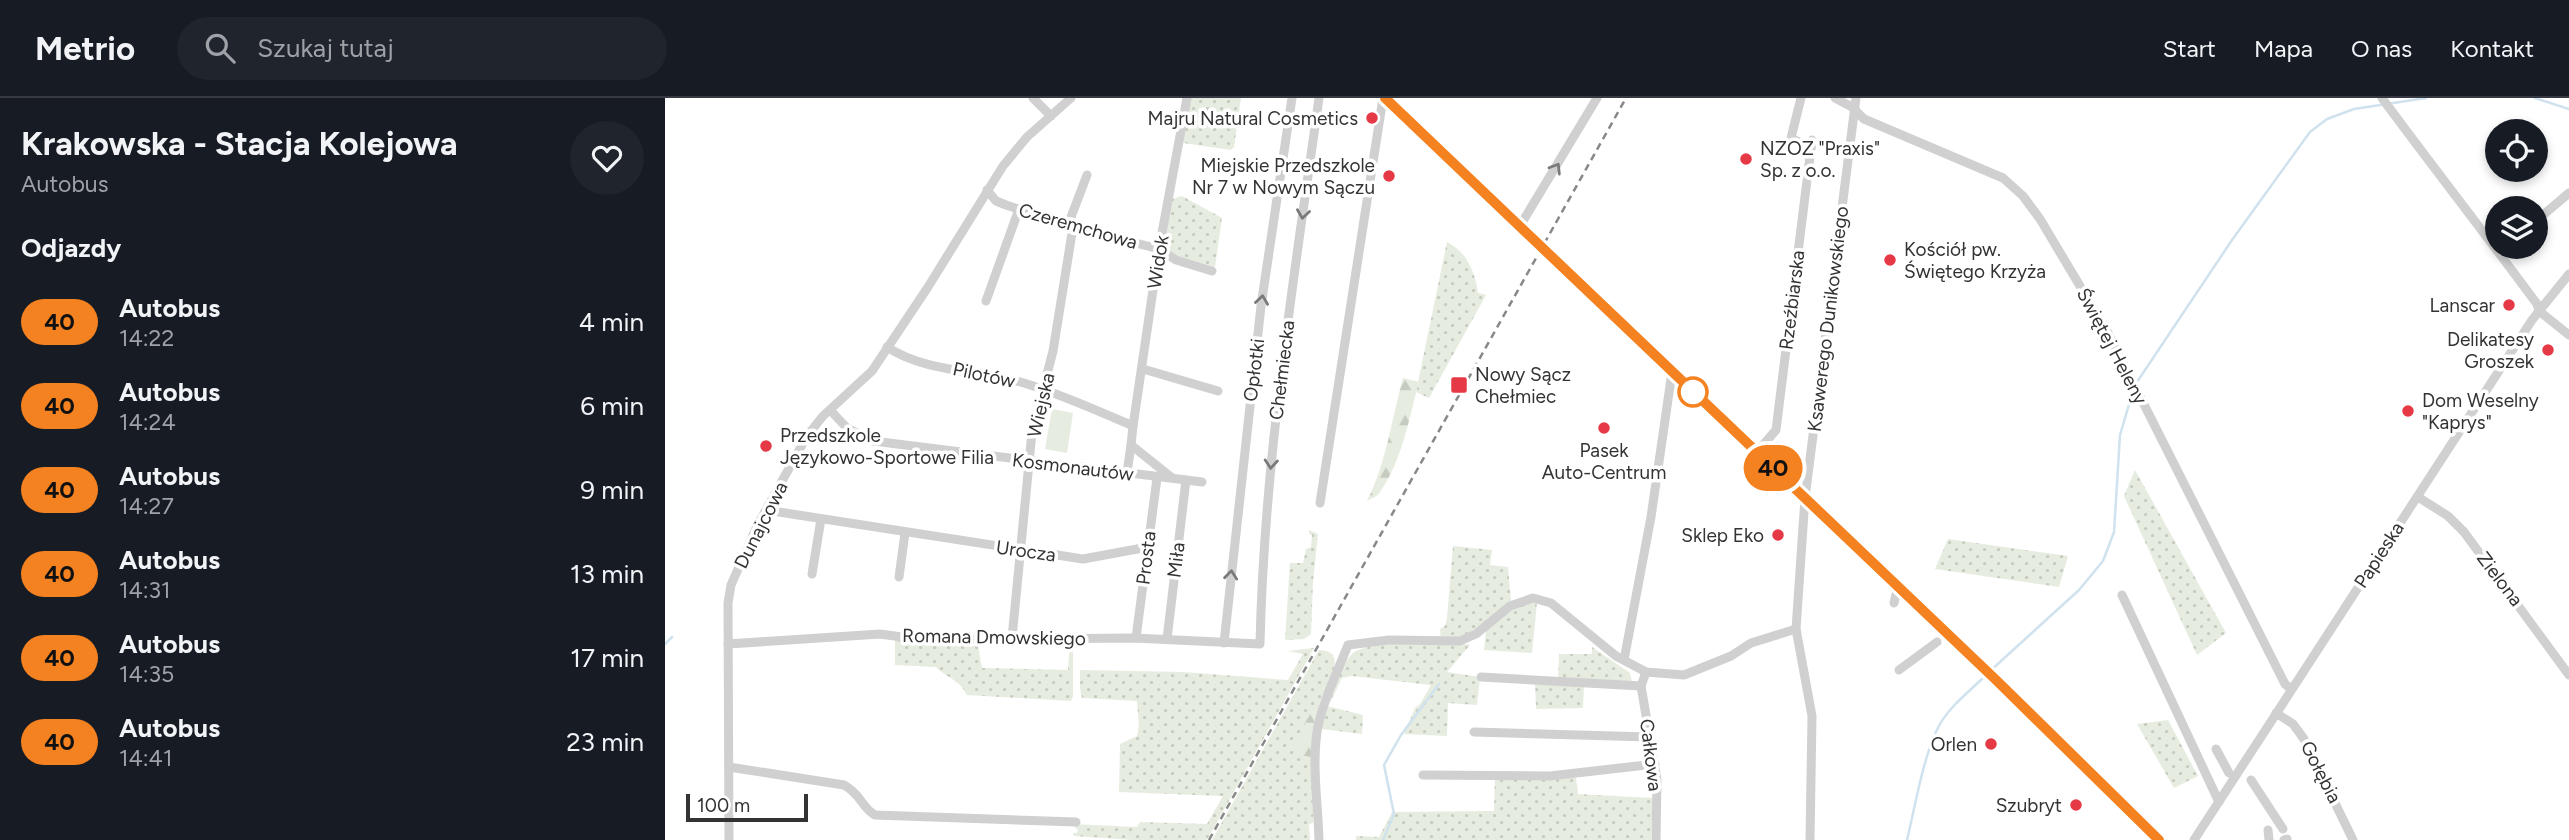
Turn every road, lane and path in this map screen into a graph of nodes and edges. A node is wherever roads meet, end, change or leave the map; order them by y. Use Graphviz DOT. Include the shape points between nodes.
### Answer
graph roads {
  1 [pos="1033,98"];
  2 [pos="1071,98"];
  3 [pos="1187,98"];
  4 [pos="1292,98"];
  5 [pos="1319,98"];
  6 [pos="1384,98"];
  7 [pos="1597,98"];
  8 [pos="1801,98"];
  9 [pos="1835,98"];
  10 [pos="1856,98"];
  11 [pos="2382,98"];
  12 [pos="1854,110"];
  13 [pos="1051,116"];
  14 [pos="1087,175"];
  15 [pos="987,190"];
  16 [pos="2569,192"];
  17 [pos="1019,209"];
  18 [pos="2548,210"];
  19 [pos="1520,226"];
  20 [pos="1073,227"];
  21 [pos="2485,230"];
  22 [pos="1159,249"];
  23 [pos="2508,259"];
  24 [pos="1212,271"];
  25 [pos="2569,274"];
  26 [pos="986,301"];
  27 [pos="2539,312"];
  28 [pos="2569,335"];
  29 [pos="887,347"];
  30 [pos="1143,369"];
  31 [pos="1672,372"];
  32 [pos="1044,390"];
  33 [pos="1218,391"];
  34 [pos="830,410"];
  35 [pos="1133,426"];
  36 [pos="1132,445"];
  37 [pos="1757,452"];
  38 [pos="1030,462"];
  39 [pos="1127,473"];
  40 [pos="1171,477"];
  41 [pos="1157,478"];
  42 [pos="1186,480"];
  43 [pos="1202,482"];
  44 [pos="2418,497"];
  45 [pos="1805,498"];
  46 [pos="1320,503"];
  47 [pos="766,510"];
  48 [pos="821,519"];
  49 [pos="905,533"];
  50 [pos="1148,547"];
  51 [pos="1021,550"];
  52 [pos="812,574"];
  53 [pos="899,577"];
  54 [pos="2122,595"];
  55 [pos="1796,629"];
  56 [pos="1012,638"];
  57 [pos="1136,638"];
  58 [pos="1167,639"];
  59 [pos="1937,642"];
  60 [pos="1224,643"];
  61 [pos="728,644"];
  62 [pos="1260,644"];
  63 [pos="1624,660"];
  64 [pos="1899,670"];
  65 [pos="1646,672"];
  66 [pos="2569,675"];
  67 [pos="1481,677"];
  68 [pos="1641,686"];
  69 [pos="2291,689"];
  70 [pos="2276,713"];
  71 [pos="1474,732"];
  72 [pos="1650,737"];
  73 [pos="2216,749"];
  74 [pos="1655,764"];
  75 [pos="729,768"];
  76 [pos="2229,774"];
  77 [pos="1423,775"];
  78 [pos="2251,780"];
  79 [pos="2219,802"];
  80 [pos="1076,822"];
  81 [pos="2283,829"];
  82 [pos="729,840"];
  83 [pos="1319,840"];
  84 [pos="1655,840"];
  85 [pos="1811,840"];
  86 [pos="2159,840"];
  87 [pos="2194,840"];
  88 [pos="2354,840"];
  1 -- 13 [label="street"];
  2 -- 13 [label="street, Dunajcowa"];
  3 -- 22 [label="street, Widok"];
  60 -- 4 [label="street, Opłotki, one-way" via="1261,306"];
  5 -- 62 [label="street, Chełmiecka, one-way" via="1271,453"];
  6 -- 19 [label="main road"];
  6 -- 46 [label="street"];
  19 -- 7 [label="street, one-way"];
  8 -- 37 [label="street, Rzeźbiarska" via="1791,138 1812,144 1776,430"];
  9 -- 12 [label="street, Świętej Heleny"];
  10 -- 12 [label="street, Ksawerego Dunikowskiego"];
  11 -- 21 [label="street"];
  12 -- 45 [label="street, Ksawerego Dunikowskiego"];
  12 -- 69 [label="street, Świętej Heleny" via="1864,119 2014,186 2040,219 2108,333"];
  13 -- 15 [label="street, Dunajcowa" via="1027,137"];
  14 -- 20 [label="street, Wiejska" via="1071,217"];
  15 -- 17 [label="street, Czeremchowa" via="996,201"];
  15 -- 29 [label="street, Dunajcowa"];
  16 -- 18 [label="street"];
  17 -- 20 [label="street, Czeremchowa"];
  17 -- 26 [label="street"];
  19 -- 31 [label="main road"];
  20 -- 22 [label="street, Czeremchowa"];
  20 -- 32 [label="street, Wiejska"];
  22 -- 24 [label="street, Czeremchowa" via="1176,260"];
  22 -- 30 [label="street, Widok"];
  23 -- 27 [label="street"];
  25 -- 27 [label="street, Papieska"];
  27 -- 28 [label="street"];
  27 -- 44 [label="street, Papieska"];
  29 -- 32 [label="street, Pilotów" via="912,362 986,374"];
  29 -- 34 [label="street, Dunajcowa" via="872,371"];
  30 -- 33 [label="street"];
  30 -- 35 [label="street, Widok"];
  31 -- 37 [label="main road"];
  31 -- 63 [label="street"];
  32 -- 35 [label="street, Pilotów"];
  32 -- 38 [label="street, Wiejska"];
  34 -- 38 [label="street, Kosmonautów" via="847,428 873,441"];
  34 -- 47 [label="street, Dunajcowa" via="807,436"];
  35 -- 36 [label="street"];
  36 -- 39 [label="street"];
  36 -- 40 [label="street"];
  37 -- 45 [label="main road"];
  38 -- 39 [label="street, Kosmonautów"];
  38 -- 51 [label="street, Wiejska"];
  39 -- 41 [label="street, Kosmonautów"];
  40 -- 41 [label="street, Kosmonautów"];
  40 -- 42 [label="street, Kosmonautów"];
  41 -- 50 [label="street, Prosta"];
  42 -- 43 [label="street, Kosmonautów"];
  42 -- 58 [label="street, Miła"];
  44 -- 66 [label="street, Zielona" via="2464,532"];
  44 -- 69 [label="street, Papieska"];
  45 -- 55 [label="street, Ksawerego Dunikowskiego"];
  45 -- 86 [label="main road"];
  47 -- 48 [label="street, Urocza"];
  47 -- 61 [label="street, Dunajcowa" via="731,585"];
  48 -- 49 [label="street, Urocza"];
  48 -- 52 [label="street"];
  49 -- 51 [label="street, Urocza"];
  49 -- 53 [label="street"];
  50 -- 51 [label="street, Urocza" via="1083,559"];
  50 -- 57 [label="street, Prosta"];
  51 -- 56 [label="street, Wiejska"];
  54 -- 79 [label="street"];
  55 -- 65 [label="street" via="1751,643 1684,675"];
  55 -- 85 [label="street, Ksawerego Dunikowskiego" via="1812,716"];
  56 -- 57 [label="street, Romana Dmowskiego"];
  56 -- 61 [label="street, Romana Dmowskiego" via="924,640 857,634"];
  57 -- 58 [label="street, Romana Dmowskiego"];
  58 -- 60 [label="street, Romana Dmowskiego"];
  59 -- 64 [label="street"];
  60 -- 62 [label="street, Romana Dmowskiego"];
  61 -- 75 [label="street, Dunajcowa"];
  63 -- 65 [label="street"];
  63 -- 83 [label="street" via="1551,603 1532,598 1510,606 1460,641 1389,640 1348,645 1318,731"];
  65 -- 68 [label="street, Całkowa"];
  67 -- 68 [label="street"];
  68 -- 72 [label="street, Całkowa"];
  69 -- 70 [label="street, Papieska"];
  70 -- 79 [label="street, Papieska"];
  70 -- 88 [label="street, Gołębia" via="2304,738"];
  71 -- 72 [label="street"];
  72 -- 74 [label="street, Całkowa"];
  73 -- 76 [label="street"];
  74 -- 77 [label="street" via="1551,776"];
  74 -- 84 [label="street, Całkowa"];
  75 -- 80 [label="street" via="844,785 875,815"];
  75 -- 82 [label="street, Dunajcowa"];
  78 -- 81 [label="street"];
  79 -- 87 [label="street, Papieska"];
}
